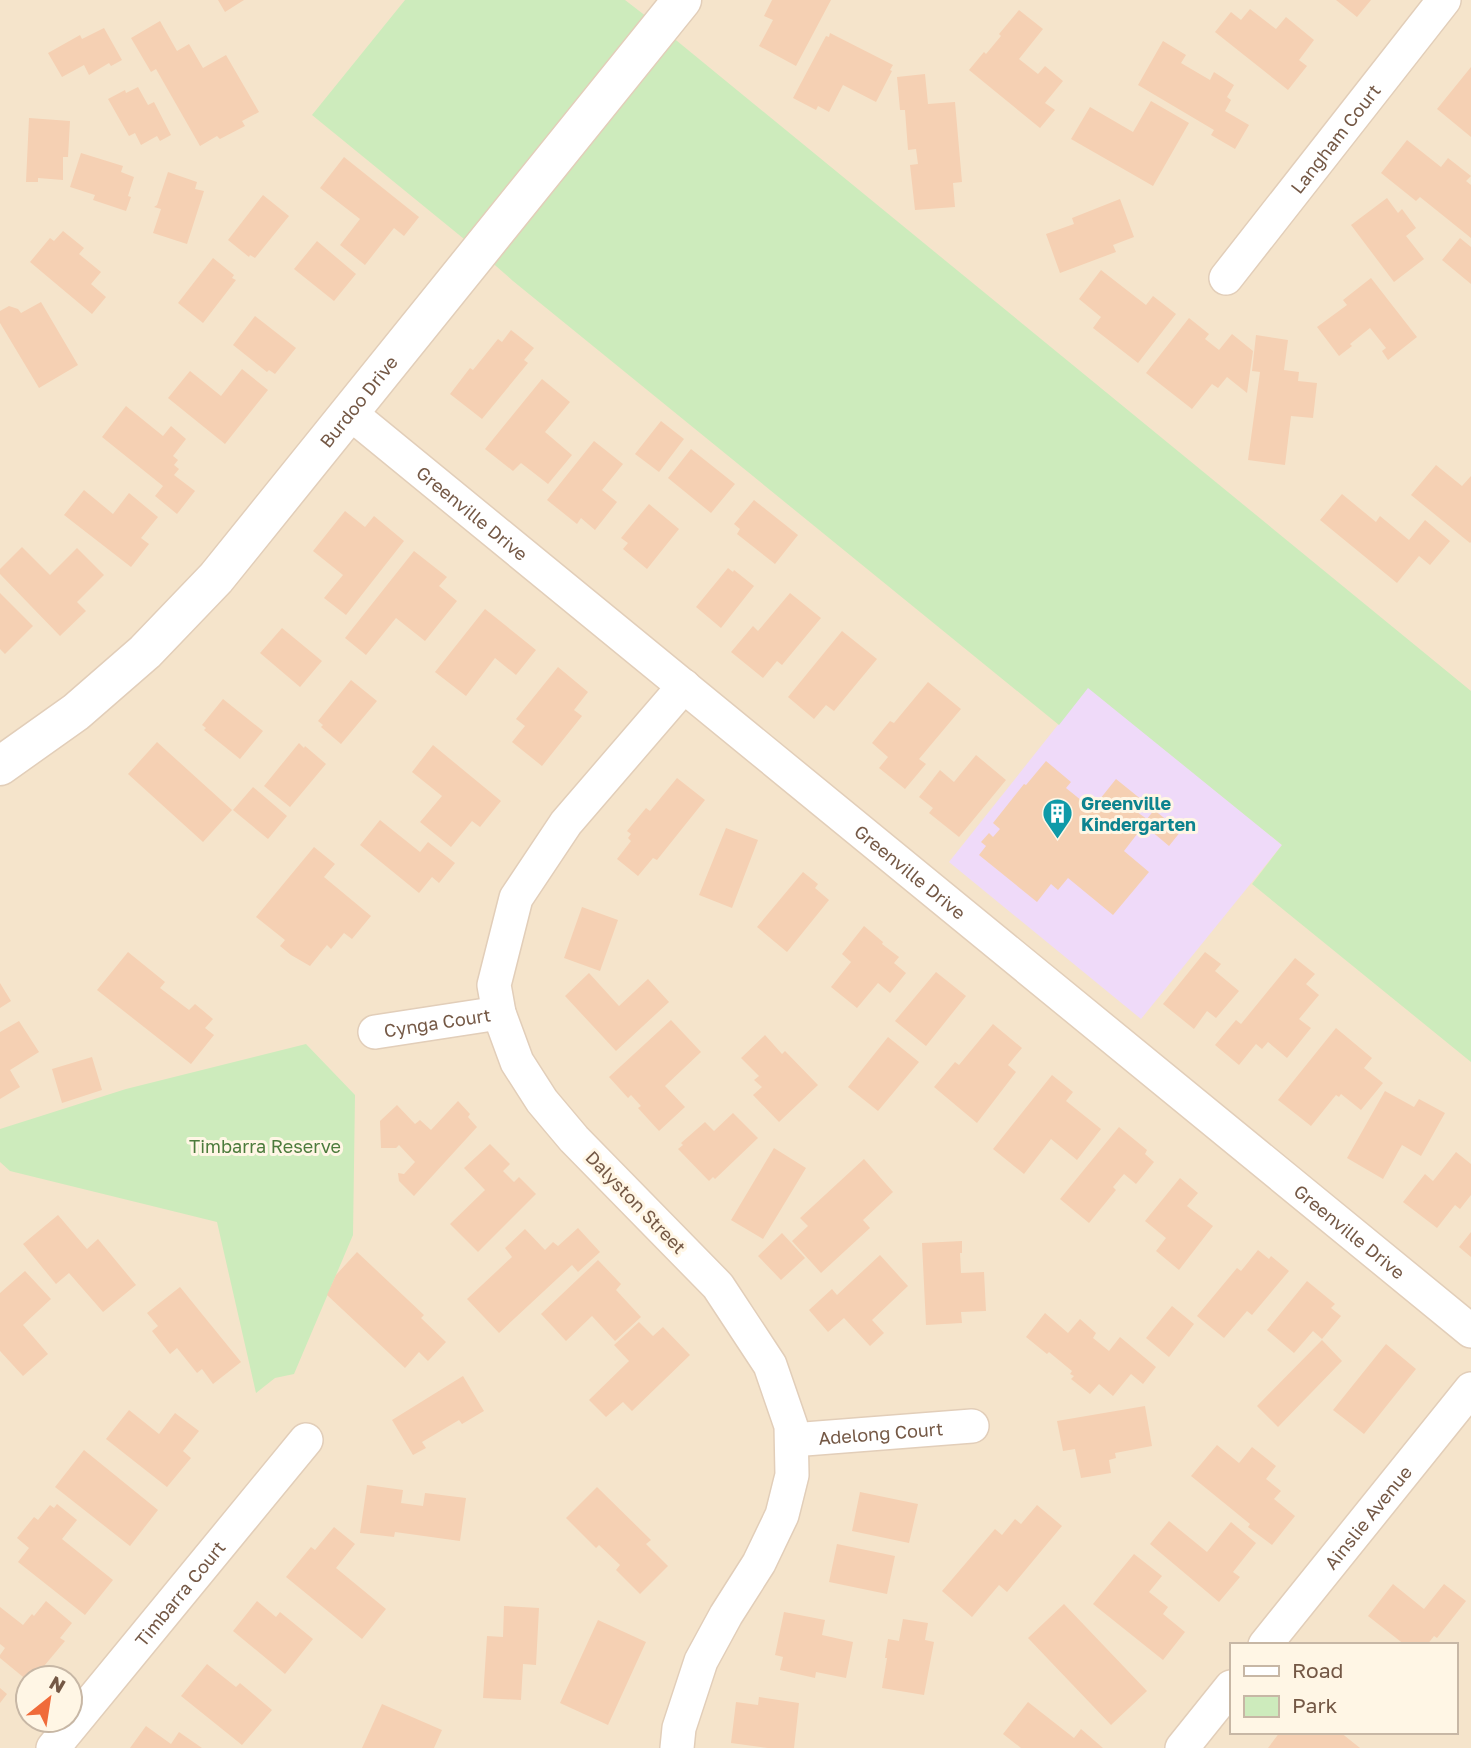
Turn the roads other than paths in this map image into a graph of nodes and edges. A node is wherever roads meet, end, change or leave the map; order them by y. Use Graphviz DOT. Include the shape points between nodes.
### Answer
graph roads {
  1 [pos="682,0"];
  2 [pos="1444,0"];
  3 [pos="1226,278"];
  4 [pos="350,413"];
  5 [pos="684,686"];
  6 [pos="0,766"];
  7 [pos="499,1013"];
  8 [pos="375,1032"];
  9 [pos="1471,1331"];
  10 [pos="1471,1389"];
  11 [pos="972,1426"];
  12 [pos="306,1440"];
  13 [pos="792,1440"];
  14 [pos="1267,1643"];
  15 [pos="1230,1688"];
  16 [pos="53,1748"];
  17 [pos="677,1748"];
  18 [pos="1182,1748"];
  1 -- 4 [label="street, Burdoo Drive"];
  2 -- 3 [label="street, Langham Court"];
  4 -- 5 [label="street, Greenville Drive"];
  4 -- 6 [label="street, Burdoo Drive" via="216,578 145,652 76,712"];
  5 -- 7 [label="street, Dalyston Street" via="566,823 516,898 494,985"];
  5 -- 9 [label="street, Greenville Drive"];
  7 -- 8 [label="street, Cynga Court"];
  7 -- 13 [label="street, Dalyston Street" via="517,1062 542,1101 718,1286 770,1366"];
  10 -- 14 [label="street, Ainslie Avenue"];
  11 -- 13 [label="street, Adelong Court"];
  12 -- 16 [label="street, Timbarra Court"];
  13 -- 17 [label="street, Dalyston Street" via="793,1475 782,1515 701,1661"];
  15 -- 18 [label="street"];
}
